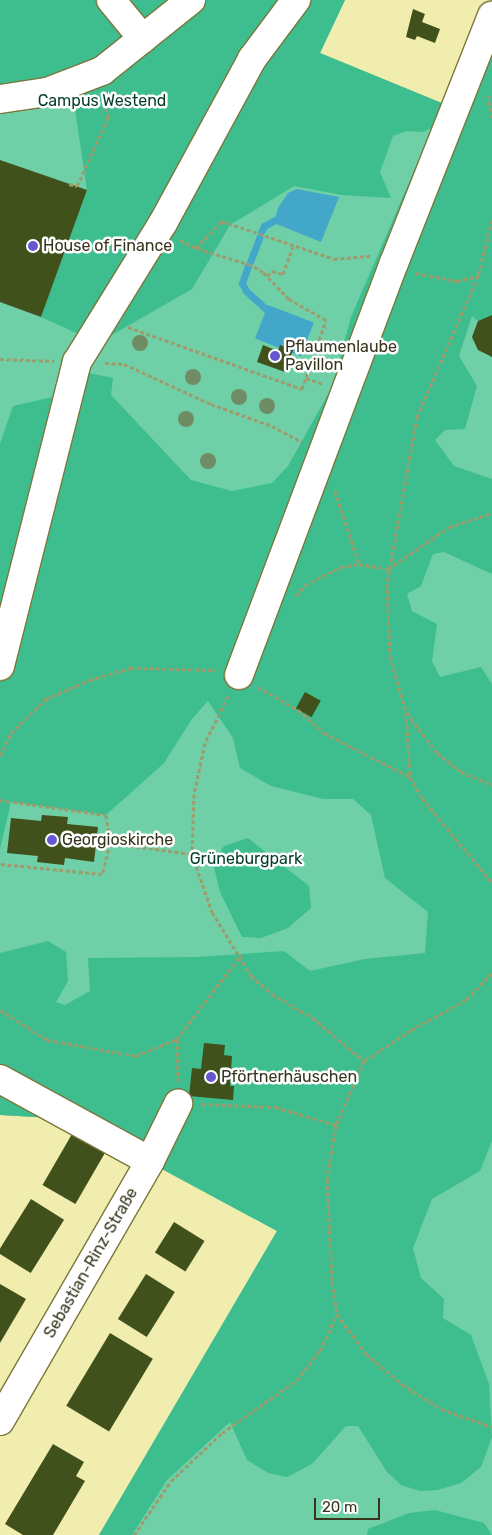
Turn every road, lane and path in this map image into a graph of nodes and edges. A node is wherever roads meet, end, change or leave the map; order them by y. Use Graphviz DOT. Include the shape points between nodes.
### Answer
graph roads {
  1 [pos="111,0"];
  2 [pos="191,0"];
  3 [pos="296,0"];
  4 [pos="492,16"];
  5 [pos="143,39"];
  6 [pos="95,74"];
  7 [pos="0,99"];
  8 [pos="69,184"];
  9 [pos="492,220"];
  10 [pos="159,230"];
  11 [pos="491,236"];
  12 [pos="293,247"];
  13 [pos="196,248"];
  14 [pos="394,263"];
  15 [pos="267,276"];
  16 [pos="478,276"];
  17 [pos="103,320"];
  18 [pos="0,359"];
  19 [pos="77,362"];
  20 [pos="321,457"];
  21 [pos="492,513"];
  22 [pos="359,564"];
  23 [pos="388,569"];
  24 [pos="294,600"];
  25 [pos="0,666"];
  26 [pos="239,676"];
  27 [pos="406,712"];
  28 [pos="0,756"];
  29 [pos="410,777"];
  30 [pos="492,785"];
  31 [pos="0,800"];
  32 [pos="110,843"];
  33 [pos="192,854"];
  34 [pos="0,864"];
  35 [pos="492,883"];
  36 [pos="241,955"];
  37 [pos="492,973"];
  38 [pos="0,1010"];
  39 [pos="177,1039"];
  40 [pos="364,1061"];
  41 [pos="0,1079"];
  42 [pos="178,1104"];
  43 [pos="336,1125"];
  44 [pos="150,1161"];
  45 [pos="337,1314"];
  46 [pos="0,1421"];
  47 [pos="492,1427"];
  48 [pos="134,1535"];
  1 -- 5 [label="street"];
  2 -- 5 [label="street"];
  3 -- 10 [label="street" via="252,59"];
  4 -- 14 [label="street"];
  5 -- 6 [label="street"];
  6 -- 7 [label="street" via="47,92"];
  6 -- 8 [label="path" via="108,118 78,186"];
  9 -- 11 [label="path"];
  10 -- 13 [label="path"];
  10 -- 17 [label="street"];
  11 -- 16 [label="path"];
  12 -- 13 [label="path" via="222,221"];
  12 -- 14 [label="path" via="334,259 378,255"];
  12 -- 15 [label="path" via="283,274 272,269"];
  13 -- 15 [label="path" via="247,263"];
  14 -- 16 [label="path" via="424,277 457,281"];
  14 -- 20 [label="street"];
  15 -- 17 [label="path" via="290,299 326,320 302,389"];
  16 -- 23 [label="path" via="417,416"];
  17 -- 19 [label="street"];
  18 -- 19 [label="path"];
  19 -- 20 [label="path" via="124,364 211,404 272,426 312,448"];
  19 -- 25 [label="street"];
  20 -- 22 [label="path" via="341,505"];
  20 -- 26 [label="street"];
  21 -- 23 [label="path" via="449,527"];
  22 -- 23 [label="path"];
  22 -- 24 [label="path" via="341,567 305,585"];
  23 -- 27 [label="path" via="390,656"];
  26 -- 28 [label="path" via="204,668 130,668 90,680 46,699 11,733"];
  26 -- 29 [label="path" via="298,710 324,732"];
  26 -- 33 [label="path" via="205,743 194,794"];
  27 -- 29 [label="path"];
  27 -- 30 [label="path" via="437,753 461,772"];
  29 -- 35 [label="path" via="422,798"];
  31 -- 32 [label="path" via="106,814"];
  32 -- 33 [label="path"];
  32 -- 34 [label="path" via="102,874"];
  33 -- 36 [label="path" via="212,912"];
  36 -- 39 [label="path"];
  36 -- 40 [label="path" via="252,976 272,994 313,1018"];
  37 -- 40 [label="path" via="466,1000"];
  38 -- 39 [label="path" via="48,1040 135,1056"];
  39 -- 42 [label="path"];
  40 -- 43 [label="path"];
  41 -- 44 [label="street"];
  42 -- 43 [label="path" via="275,1107"];
  42 -- 44 [label="street, Sebastian-Rinz-Straße"];
  43 -- 45 [label="path" via="327,1179 332,1282"];
  44 -- 46 [label="street, Sebastian-Rinz-Straße"];
  45 -- 47 [label="path" via="366,1354 402,1384 441,1409"];
  45 -- 48 [label="path" via="320,1350 297,1380 222,1433 171,1481"];
}
